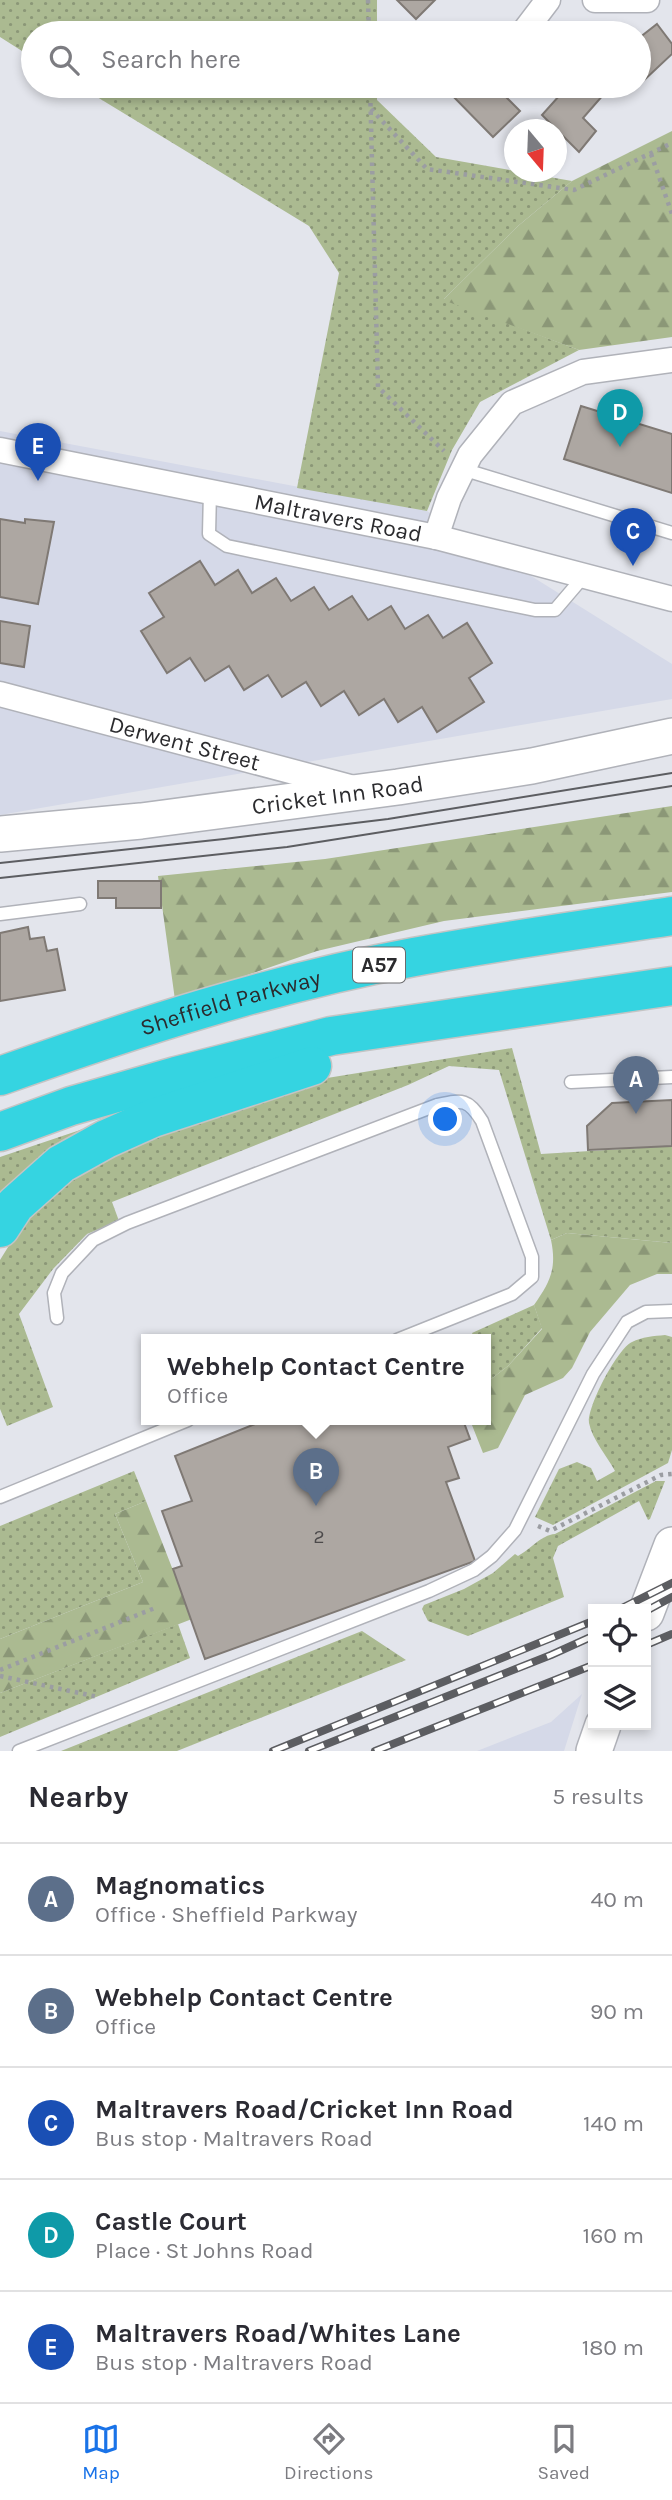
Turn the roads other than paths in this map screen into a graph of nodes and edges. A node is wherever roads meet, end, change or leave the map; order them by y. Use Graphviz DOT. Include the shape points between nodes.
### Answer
graph roads {
  1 [pos="548,0"];
  2 [pos="595,0"];
  3 [pos="647,0"];
  4 [pos="532,21"];
  5 [pos="672,360"];
  6 [pos="0,450"];
  7 [pos="462,469"];
  8 [pos="210,492"];
  9 [pos="672,533"];
  10 [pos="436,537"];
  11 [pos="584,576"];
  12 [pos="672,598"];
  13 [pos="0,694"];
  14 [pos="672,736"];
  15 [pos="368,791"];
  16 [pos="0,834"];
  17 [pos="80,904"];
  18 [pos="0,914"];
  19 [pos="672,916"];
  20 [pos="672,986"];
  21 [pos="477,1013"];
  22 [pos="0,1076"];
  23 [pos="672,1077"];
  24 [pos="571,1082"];
  25 [pos="0,1132"];
  26 [pos="0,1228"];
  27 [pos="672,1311"];
  28 [pos="57,1318"];
  29 [pos="412,1334"];
  30 [pos="175,1425"];
  31 [pos="1,1493"];
  32 [pos="672,1545"];
  33 [pos="649,1604"];
  34 [pos="601,1730"];
  35 [pos="19,1751"];
  36 [pos="594,1751"];
  1 -- 4 [label="street"];
  2 -- 3 [label="street"];
  5 -- 7 [label="street" via="583,372 512,403"];
  6 -- 8 [label="street, Maltravers Road"];
  7 -- 9 [label="lane"];
  7 -- 10 [label="street"];
  8 -- 10 [label="street, Maltravers Road"];
  8 -- 11 [label="lane" via="209,534 226,546 535,610 555,610"];
  10 -- 11 [label="street, Maltravers Road"];
  11 -- 12 [label="street, Maltravers Road"];
  13 -- 15 [label="street, Derwent Street"];
  14 -- 15 [label="street, Cricket Inn Road" via="532,766"];
  15 -- 16 [label="street, Cricket Inn Road"];
  17 -- 18 [label="lane"];
  19 -- 22 [label="highway, Sheffield Parkway / A57" via="412,957 309,981 196,1011"];
  20 -- 21 [label="highway"];
  21 -- 25 [label="highway" via="318,1040 150,1083"];
  21 -- 26 [label="highway" via="153,1118 106,1139 61,1164 15,1206"];
  23 -- 24 [label="lane"];
  27 -- 35 [label="lane" via="640,1314 623,1328 593,1374 521,1518 492,1556 459,1578"];
  28 -- 29 [label="lane" via="54,1293 62,1273 93,1240 437,1105 459,1101 473,1106 482,1121 532,1257 532,1277 512,1294"];
  30 -- 31 [label="lane"];
  32 -- 33 [label="street"];
  34 -- 36 [label="street"];
}
